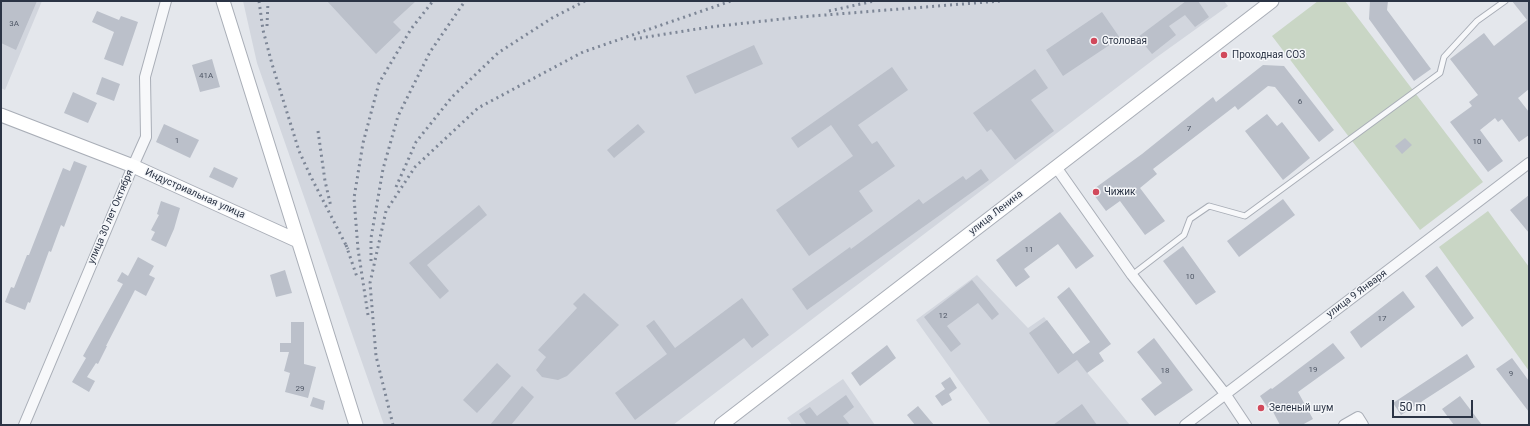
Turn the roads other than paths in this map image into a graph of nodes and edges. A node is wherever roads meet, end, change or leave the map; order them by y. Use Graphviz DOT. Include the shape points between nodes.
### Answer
graph roads {
  1 [pos="166,1"];
  2 [pos="223,1"];
  3 [pos="1272,1"];
  4 [pos="1505,1"];
  5 [pos="1,114"];
  6 [pos="1529,163"];
  7 [pos="132,166"];
  8 [pos="1056,166"];
  9 [pos="298,241"];
  10 [pos="1132,275"];
  11 [pos="1226,395"];
  12 [pos="24,425"];
  13 [pos="356,425"];
  14 [pos="721,425"];
  15 [pos="1185,425"];
  16 [pos="1246,425"];
  17 [pos="1344,425"];
  18 [pos="1363,425"];
  1 -- 7 [label="street, улица 30 лет Октября" via="145,78 146,137"];
  2 -- 9 [label="street"];
  3 -- 8 [label="street, улица Ленина"];
  4 -- 10 [label="lane" via="1477,21 1444,58 1440,72 1244,216 1209,206 1190,219 1184,235"];
  5 -- 7 [label="street, Индустриальная улица"];
  6 -- 11 [label="street, улица 9 Января"];
  7 -- 9 [label="street, Индустриальная улица"];
  7 -- 12 [label="street, улица 30 лет Октября"];
  8 -- 10 [label="street"];
  8 -- 14 [label="street, улица Ленина"];
  9 -- 13 [label="street"];
  10 -- 11 [label="street"];
  11 -- 15 [label="street, улица 9 Января"];
  11 -- 16 [label="street"];
  17 -- 18 [label="street" via="1358,417"];
}
